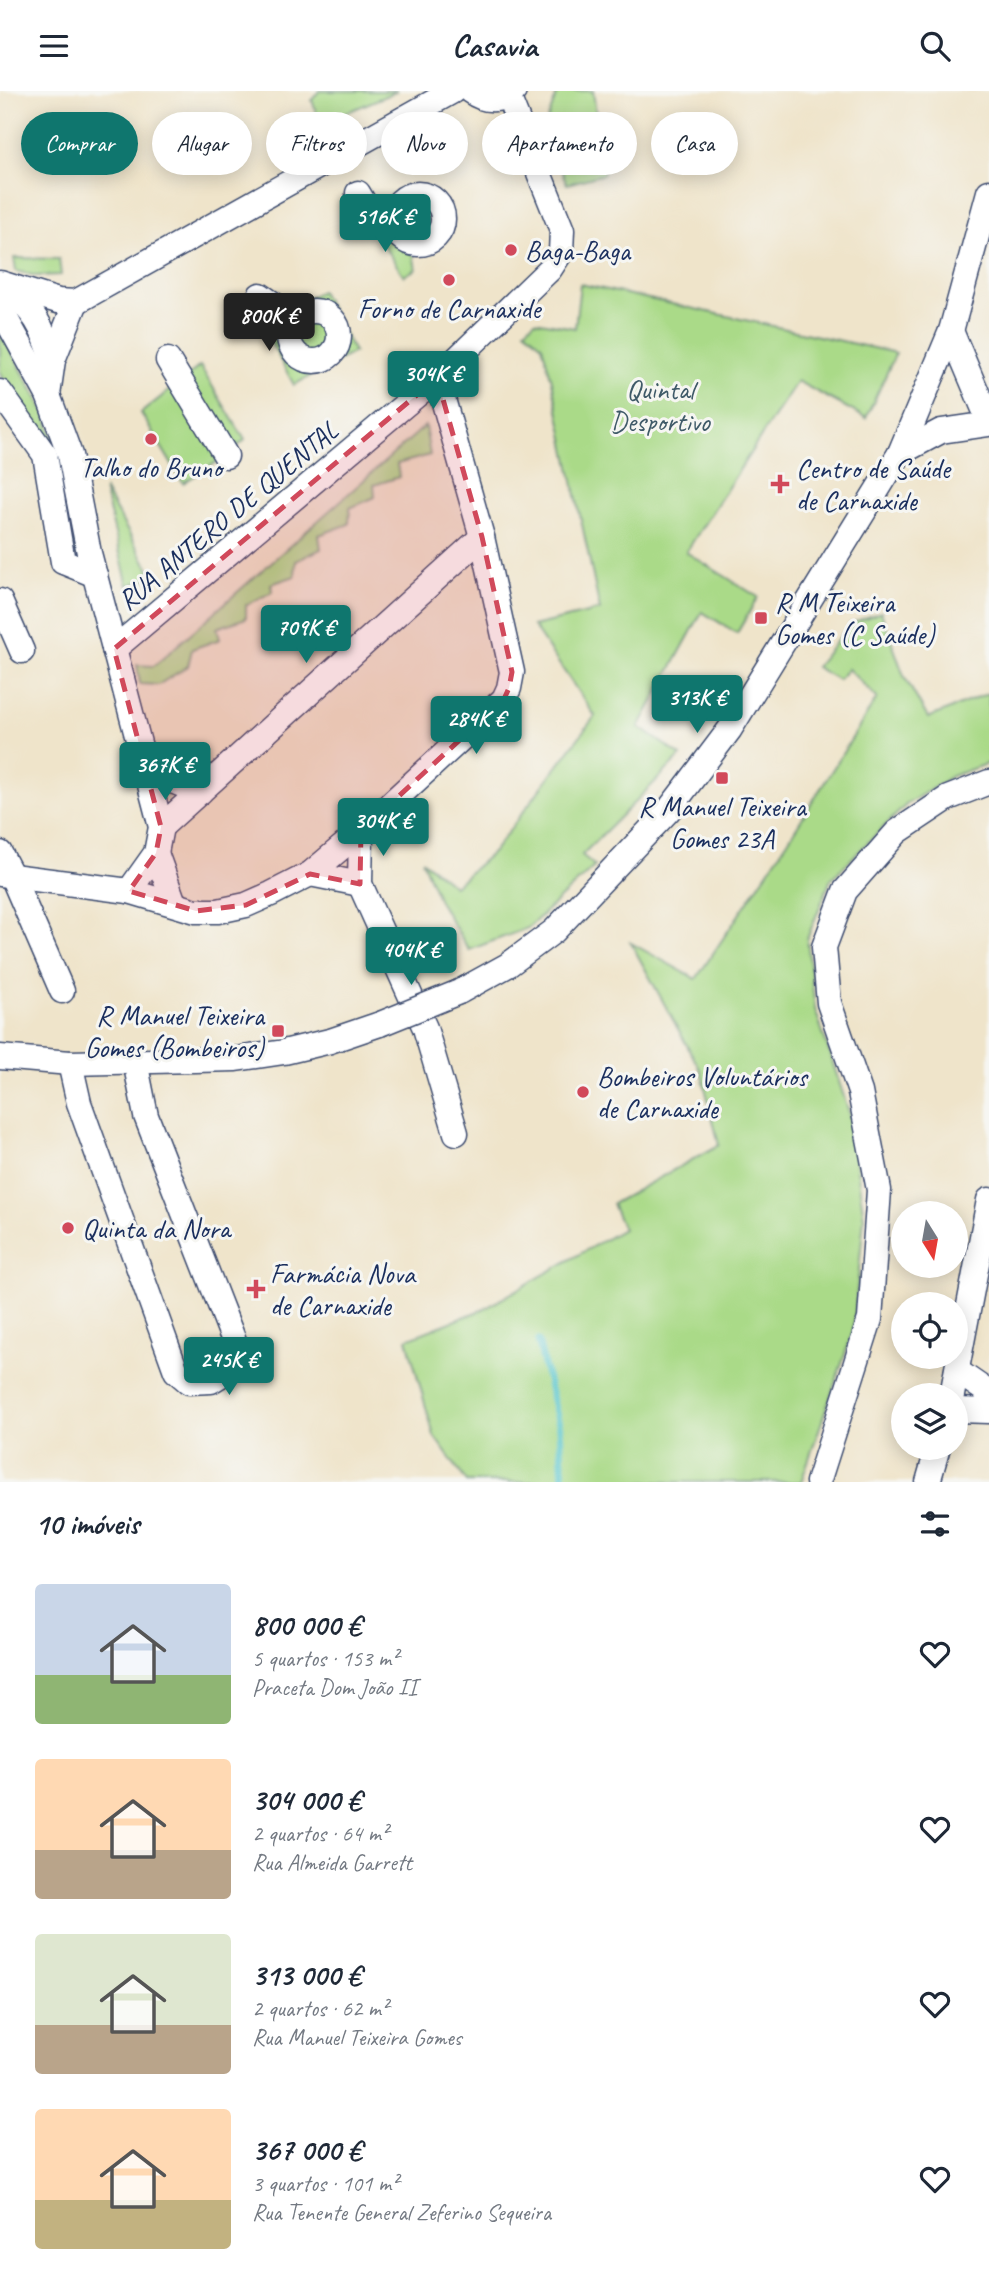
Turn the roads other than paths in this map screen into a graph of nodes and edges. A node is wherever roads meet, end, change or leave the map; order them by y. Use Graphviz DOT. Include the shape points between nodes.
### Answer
graph roads {
  1 [pos="453,91"];
  2 [pos="470,91"];
  3 [pos="511,93"];
  4 [pos="989,192"];
  5 [pos="358,193"];
  6 [pos="393,218"];
  7 [pos="260,295"];
  8 [pos="3,298"];
  9 [pos="69,305"];
  10 [pos="295,319"];
  11 [pos="37,322"];
  12 [pos="951,331"];
  13 [pos="24,352"];
  14 [pos="52,360"];
  15 [pos="168,360"];
  16 [pos="437,377"];
  17 [pos="0,392"];
  18 [pos="48,395"];
  19 [pos="989,422"];
  20 [pos="900,453"];
  21 [pos="226,456"];
  22 [pos="482,537"];
  23 [pos="95,575"];
  24 [pos="0,601"];
  25 [pos="114,649"];
  26 [pos="22,652"];
  27 [pos="146,771"];
  28 [pos="989,782"];
  29 [pos="200,792"];
  30 [pos="161,827"];
  31 [pos="361,831"];
  32 [pos="0,853"];
  33 [pos="156,853"];
  34 [pos="310,874"];
  35 [pos="6,875"];
  36 [pos="360,884"];
  37 [pos="128,891"];
  38 [pos="174,902"];
  39 [pos="62,991"];
  40 [pos="0,1057"];
  41 [pos="135,1061"];
  42 [pos="70,1063"];
  43 [pos="456,1133"];
  44 [pos="989,1200"];
  45 [pos="954,1383"];
  46 [pos="968,1387"];
  47 [pos="989,1393"];
  48 [pos="968,1410"];
  49 [pos="989,1411"];
  50 [pos="934,1460"];
  51 [pos="818,1482"];
  52 [pos="928,1482"];
  1 -- 9 [label="street"];
  2 -- 3 [label="street" via="493,100"];
  3 -- 16 [label="street, RUA ANTERO DE QUENTAL" via="562,230 561,252 550,269"];
  4 -- 12 [label="street"];
  5 -- 6 [label="street" via="373,218"];
  7 -- 10 [label="street"];
  8 -- 9 [label="street"];
  8 -- 11 [label="street" via="33,312"];
  8 -- 13 [label="street"];
  9 -- 11 [label="street" via="59,321"];
  9 -- 14 [label="street"];
  11 -- 13 [label="street" via="28,332"];
  11 -- 14 [label="street" via="44,330"];
  12 -- 19 [label="street"];
  12 -- 20 [label="street"];
  13 -- 18 [label="street"];
  14 -- 18 [label="street"];
  15 -- 21 [label="street"];
  16 -- 22 [label="street"];
  16 -- 25 [label="street, RUA ANTERO DE QUENTAL"];
  17 -- 23 [label="street" via="45,455 63,562"];
  18 -- 23 [label="street" via="70,455"];
  19 -- 20 [label="street" via="940,431"];
  20 -- 41 [label="street, bridge" via="730,729 668,811 554,931 508,965 459,992 330,1041 236,1059"];
  22 -- 29 [label="street"];
  22 -- 31 [label="street" via="512,672 509,688 504,699"];
  23 -- 25 [label="street"];
  24 -- 26 [label="street"];
  25 -- 27 [label="street"];
  27 -- 29 [label="street"];
  27 -- 30 [label="street"];
  28 -- 51 [label="street" via="948,798 897,832 845,891 824,947 829,1003 860,1092 879,1190 870,1319"];
  29 -- 30 [label="street"];
  30 -- 33 [label="street"];
  31 -- 34 [label="street"];
  31 -- 36 [label="street"];
  32 -- 35 [label="street"];
  33 -- 37 [label="street"];
  33 -- 38 [label="street"];
  34 -- 36 [label="street"];
  34 -- 38 [label="street" via="246,905 218,911 196,911"];
  35 -- 37 [label="street"];
  35 -- 39 [label="street"];
  36 -- 43 [label="street" via="425,1028"];
  37 -- 38 [label="street"];
  40 -- 42 [label="street"];
  41 -- 42 [label="street"];
  41 -- 42 [label="street" via="146,1116 237,1351 232,1368 211,1381 189,1382 176,1371 79,1103"];
  44 -- 45 [label="street"];
  46 -- 47 [label="street"];
  48 -- 49 [label="street"];
  50 -- 52 [label="street"];
}
